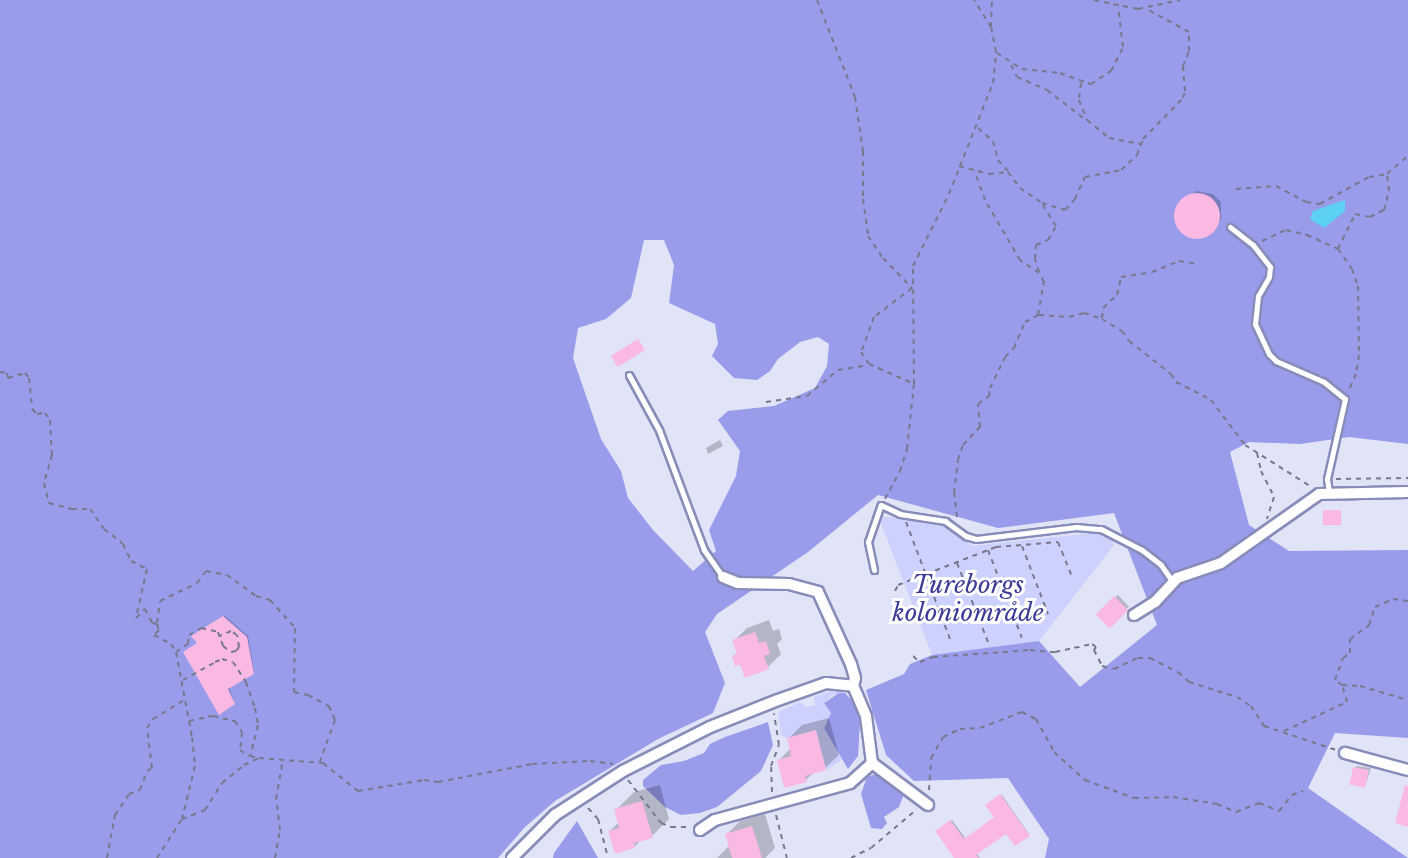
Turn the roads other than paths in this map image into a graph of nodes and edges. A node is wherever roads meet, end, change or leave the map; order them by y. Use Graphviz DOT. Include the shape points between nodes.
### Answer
graph roads {
  1 [pos="1230,227"];
  2 [pos="629,375"];
  3 [pos="1329,491"];
  4 [pos="1408,492"];
  5 [pos="874,570"];
  6 [pos="723,577"];
  7 [pos="1172,582"];
  8 [pos="1135,615"];
  9 [pos="853,686"];
  10 [pos="1345,753"];
  11 [pos="872,763"];
  12 [pos="1408,770"];
  13 [pos="928,805"];
  14 [pos="698,828"];
  15 [pos="512,858"];
  1 -- 3 [label="lane" via="1253,245 1270,267 1256,311 1255,324 1264,345 1276,361 1324,382 1345,399 1327,479"];
  2 -- 6 [label="lane" via="659,430 704,550"];
  3 -- 4 [label="street"];
  3 -- 7 [label="street" via="1316,495 1221,563"];
  5 -- 7 [label="lane" via="868,542 881,505 901,514 946,521 976,540 1076,527 1101,529 1142,550 1161,565"];
  6 -- 9 [label="street" via="738,583 789,584 818,592 851,664"];
  7 -- 8 [label="street" via="1155,602"];
  9 -- 11 [label="street" via="866,716"];
  9 -- 15 [label="street" via="827,683 710,727 623,771 555,815"];
  10 -- 12 [label="street"];
  11 -- 13 [label="street"];
  11 -- 14 [label="street" via="850,783"];
}
